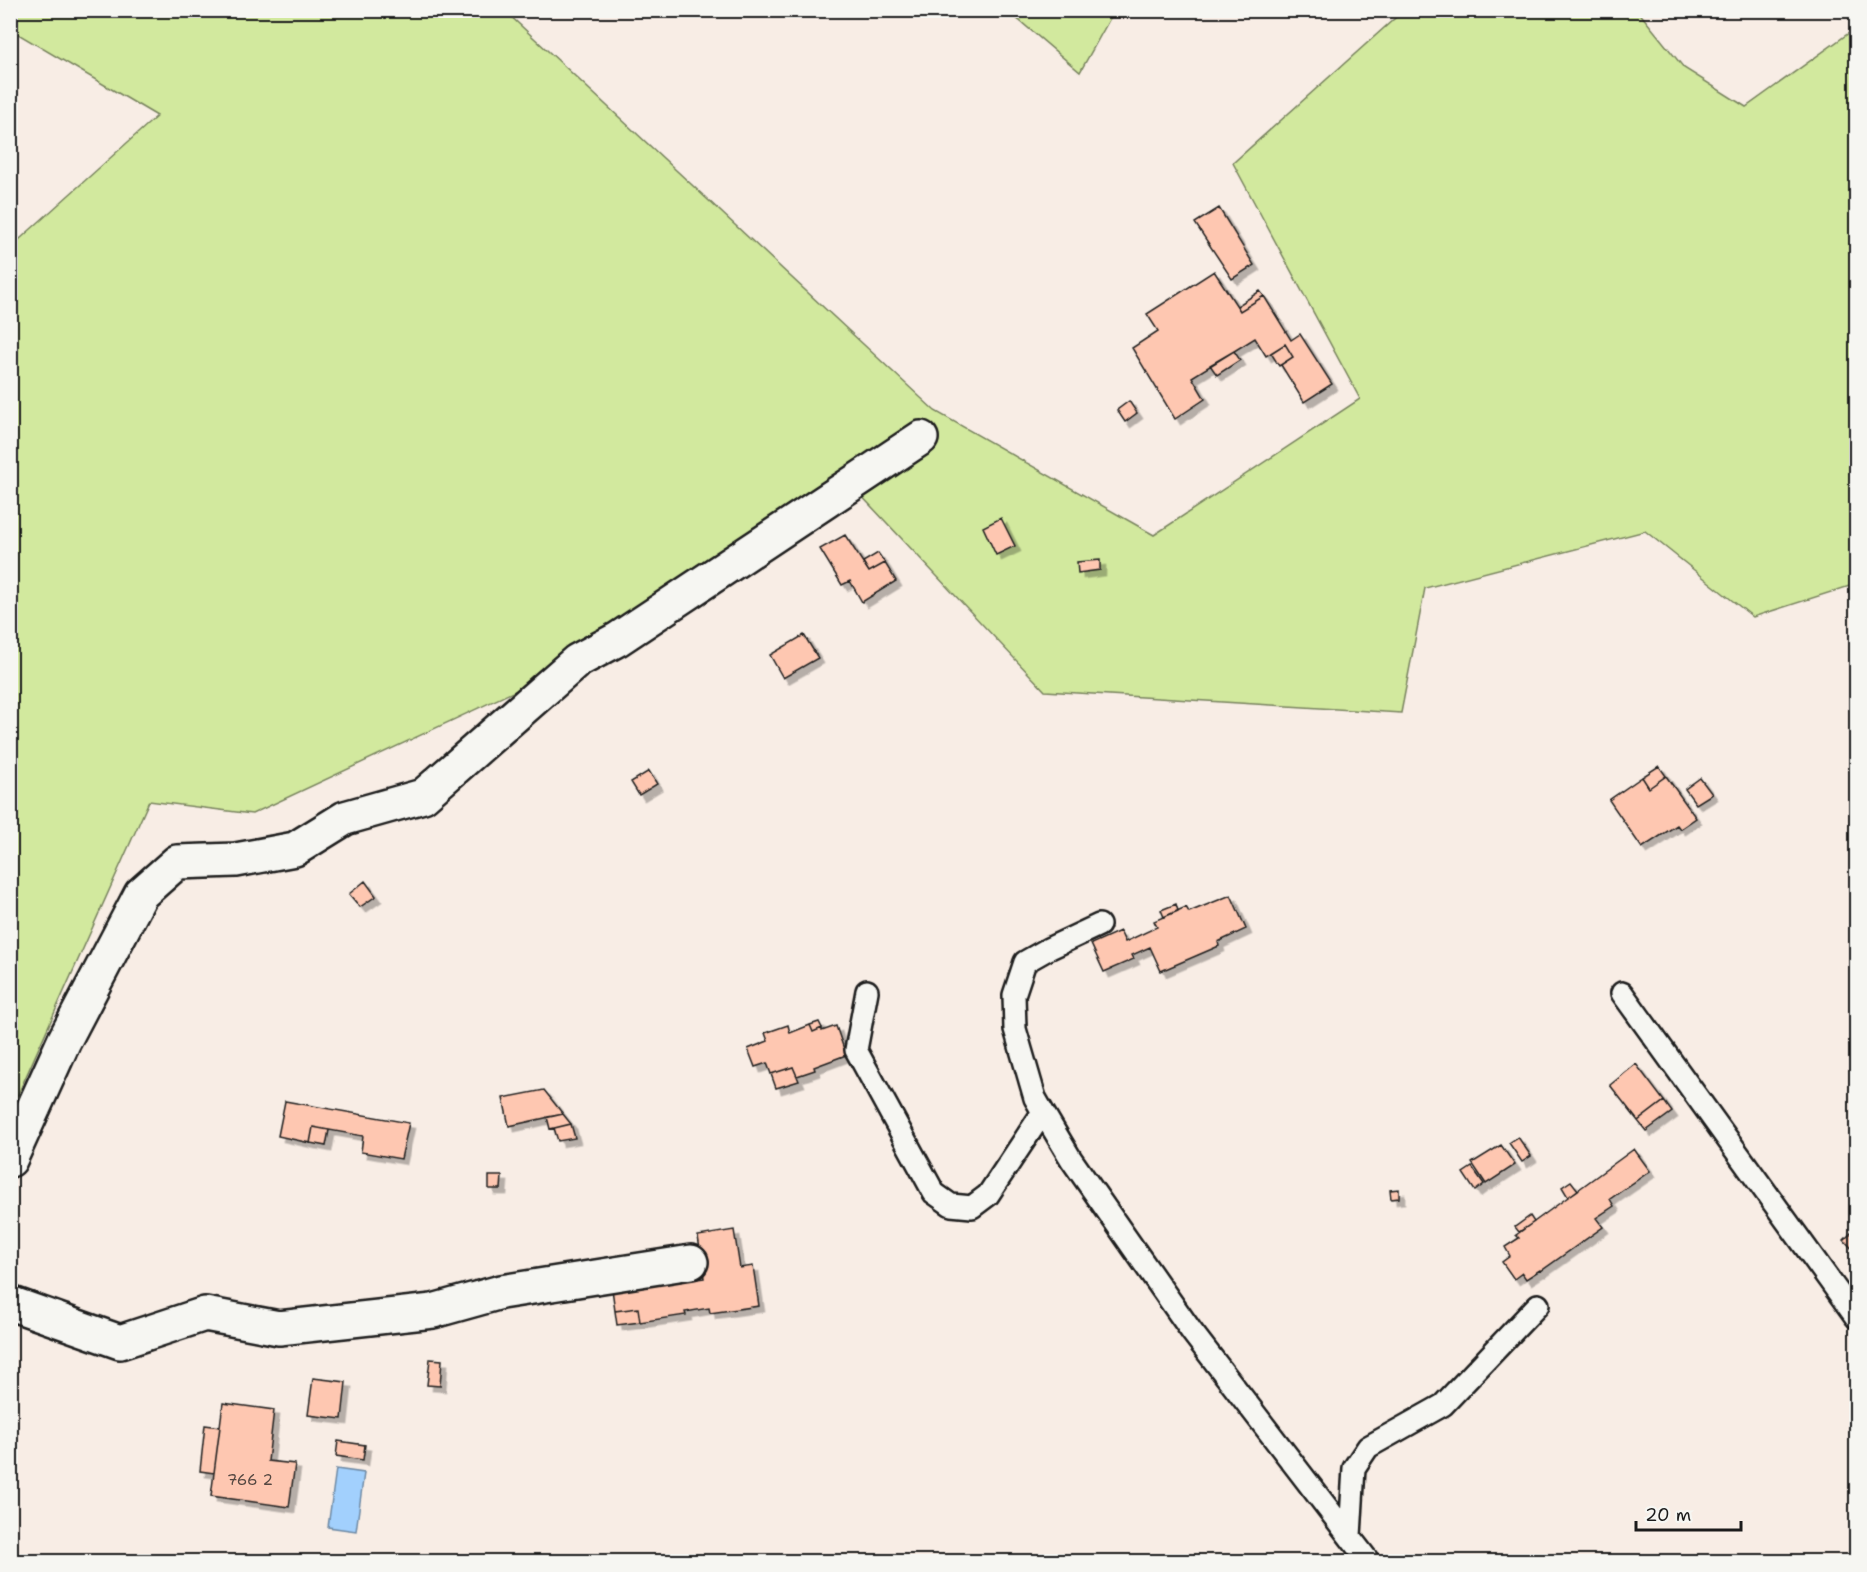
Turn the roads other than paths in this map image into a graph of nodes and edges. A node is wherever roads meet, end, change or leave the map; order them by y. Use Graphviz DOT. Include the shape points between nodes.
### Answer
graph roads {
  1 [pos="921,438"];
  2 [pos="1099,925"];
  3 [pos="867,991"];
  4 [pos="1622,993"];
  5 [pos="1043,1112"];
  6 [pos="10,1160"];
  7 [pos="691,1262"];
  8 [pos="10,1303"];
  9 [pos="1538,1305"];
  10 [pos="1857,1317"];
  11 [pos="1350,1536"];
  12 [pos="1369,1562"];
  1 -- 6 [label="street" via="618,639 577,661 423,796 345,818 295,849 236,860 177,862 141,894 64,1041"];
  2 -- 5 [label="lane" via="1025,962 1014,995 1015,1029 1035,1098"];
  3 -- 5 [label="lane" via="856,1050 934,1193 951,1205 972,1206 988,1195"];
  4 -- 10 [label="lane"];
  5 -- 11 [label="lane" via="1071,1159 1192,1332"];
  7 -- 8 [label="street" via="501,1292 433,1311 279,1328 205,1314 120,1342"];
  9 -- 11 [label="lane" via="1443,1405 1368,1447 1354,1468"];
  11 -- 12 [label="lane"];
}
